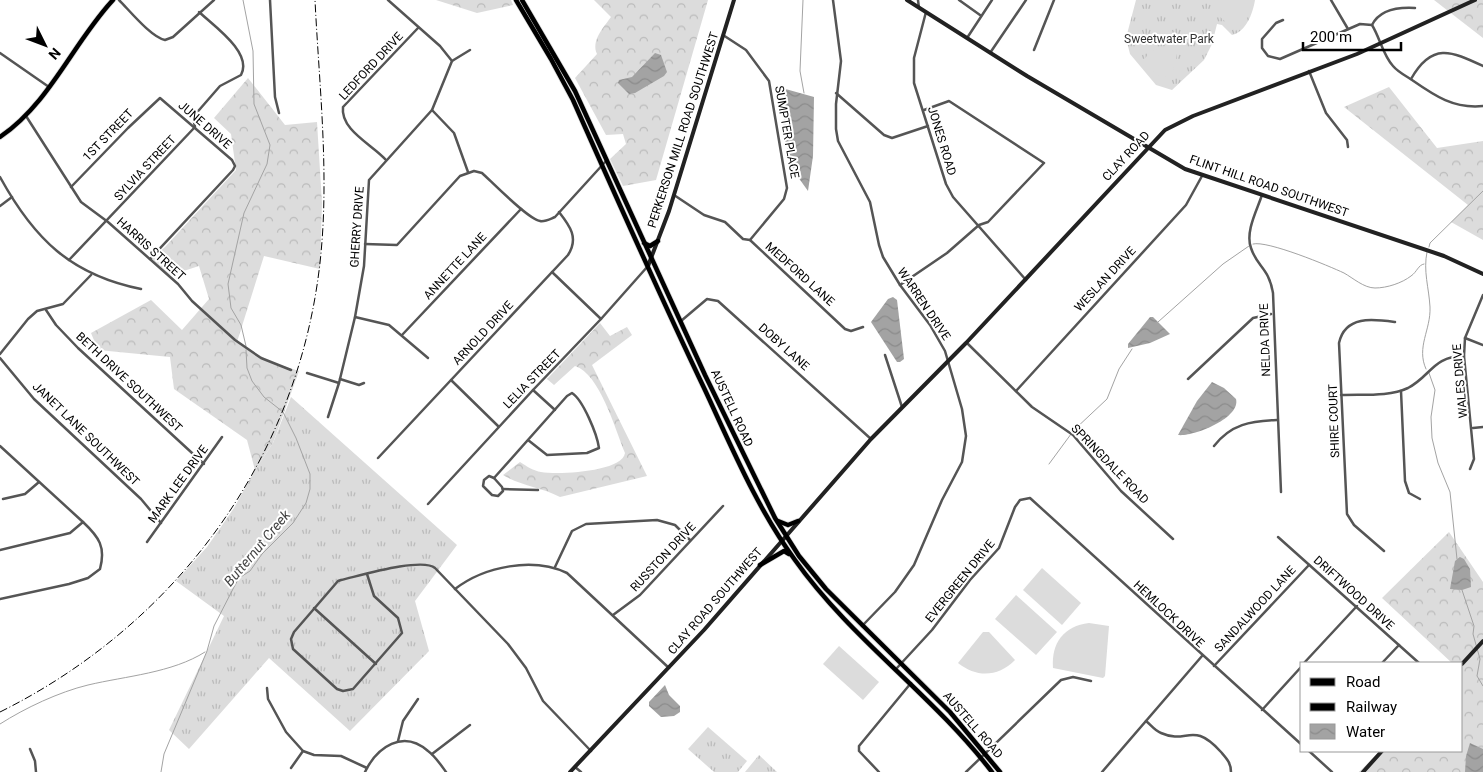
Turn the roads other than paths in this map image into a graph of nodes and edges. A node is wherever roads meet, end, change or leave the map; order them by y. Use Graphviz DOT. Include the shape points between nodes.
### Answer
graph roads {
  1 [pos="113,0"];
  2 [pos="119,0"];
  3 [pos="214,0"];
  4 [pos="270,0"];
  5 [pos="388,0"];
  6 [pos="516,0"];
  7 [pos="522,0"];
  8 [pos="734,0"];
  9 [pos="833,0"];
  10 [pos="907,0"];
  11 [pos="918,0"];
  12 [pos="959,0"];
  13 [pos="992,0"];
  14 [pos="1026,0"];
  15 [pos="1054,0"];
  16 [pos="1331,0"];
  17 [pos="1475,0"];
  18 [pos="919,8"];
  19 [pos="1415,8"];
  20 [pos="200,12"];
  21 [pos="926,12"];
  22 [pos="980,15"];
  23 [pos="1284,20"];
  24 [pos="1372,25"];
  25 [pos="418,28"];
  26 [pos="1348,29"];
  27 [pos="723,35"];
  28 [pos="967,38"];
  29 [pos="1380,42"];
  30 [pos="470,50"];
  31 [pos="1034,50"];
  32 [pos="0,53"];
  33 [pos="990,53"];
  34 [pos="452,61"];
  35 [pos="1483,66"];
  36 [pos="1309,71"];
  37 [pos="1411,79"];
  38 [pos="49,87"];
  39 [pos="836,93"];
  40 [pos="160,98"];
  41 [pos="1483,106"];
  42 [pos="432,110"];
  43 [pos="924,110"];
  44 [pos="279,113"];
  45 [pos="26,115"];
  46 [pos="928,126"];
  47 [pos="195,127"];
  48 [pos="0,137"];
  49 [pos="1148,147"];
  50 [pos="1348,147"];
  51 [pos="386,160"];
  52 [pos="606,160"];
  53 [pos="602,167"];
  54 [pos="468,172"];
  55 [pos="1202,176"];
  56 [pos="0,178"];
  57 [pos="71,187"];
  58 [pos="674,195"];
  59 [pos="1262,196"];
  60 [pos="12,197"];
  61 [pos="0,206"];
  62 [pos="521,209"];
  63 [pos="559,212"];
  64 [pos="108,222"];
  65 [pos="979,225"];
  66 [pos="750,240"];
  67 [pos="658,241"];
  68 [pos="644,243"];
  69 [pos="365,244"];
  70 [pos="652,258"];
  71 [pos="150,259"];
  72 [pos="69,260"];
  73 [pos="648,266"];
  74 [pos="552,272"];
  75 [pos="91,274"];
  76 [pos="1483,274"];
  77 [pos="1026,280"];
  78 [pos="900,285"];
  79 [pos="141,289"];
  80 [pos="1483,295"];
  81 [pos="46,310"];
  82 [pos="1272,314"];
  83 [pos="355,317"];
  84 [pos="601,319"];
  85 [pos="681,321"];
  86 [pos="1395,322"];
  87 [pos="863,327"];
  88 [pos="402,335"];
  89 [pos="1465,338"];
  90 [pos="966,343"];
  91 [pos="1483,345"];
  92 [pos="0,354"];
  93 [pos="885,355"];
  94 [pos="1464,356"];
  95 [pos="0,358"];
  96 [pos="428,358"];
  97 [pos="947,361"];
  98 [pos="290,370"];
  99 [pos="307,373"];
  100 [pos="1188,379"];
  101 [pos="451,380"];
  102 [pos="340,381"];
  103 [pos="364,383"];
  104 [pos="533,390"];
  105 [pos="1400,390"];
  106 [pos="1016,392"];
  107 [pos="1341,395"];
  108 [pos="902,407"];
  109 [pos="555,410"];
  110 [pos="328,417"];
  111 [pos="1277,420"];
  112 [pos="498,426"];
  113 [pos="1473,428"];
  114 [pos="1483,428"];
  115 [pos="222,437"];
  116 [pos="871,439"];
  117 [pos="528,440"];
  118 [pos="0,446"];
  119 [pos="1214,446"];
  120 [pos="378,458"];
  121 [pos="204,464"];
  122 [pos="1470,469"];
  123 [pos="494,478"];
  124 [pos="39,482"];
  125 [pos="503,489"];
  126 [pos="538,490"];
  127 [pos="1281,492"];
  128 [pos="1025,498"];
  129 [pos="3,499"];
  130 [pos="1420,499"];
  131 [pos="428,504"];
  132 [pos="723,506"];
  133 [pos="776,521"];
  134 [pos="798,521"];
  135 [pos="83,522"];
  136 [pos="161,523"];
  137 [pos="786,535"];
  138 [pos="1278,537"];
  139 [pos="1173,539"];
  140 [pos="690,540"];
  141 [pos="781,540"];
  142 [pos="147,542"];
  143 [pos="0,550"];
  144 [pos="1384,551"];
  145 [pos="792,555"];
  146 [pos="760,565"];
  147 [pos="1309,565"];
  148 [pos="555,567"];
  149 [pos="367,574"];
  150 [pos="455,589"];
  151 [pos="0,600"];
  152 [pos="1357,606"];
  153 [pos="314,608"];
  154 [pos="613,615"];
  155 [pos="861,627"];
  156 [pos="1483,641"];
  157 [pos="1399,645"];
  158 [pos="1202,656"];
  159 [pos="1305,662"];
  160 [pos="1383,662"];
  161 [pos="1418,662"];
  162 [pos="1463,663"];
  163 [pos="376,664"];
  164 [pos="901,664"];
  165 [pos="1214,666"];
  166 [pos="670,668"];
  167 [pos="896,668"];
  168 [pos="1300,668"];
  169 [pos="911,682"];
  170 [pos="1091,682"];
  171 [pos="267,688"];
  172 [pos="418,699"];
  173 [pos="1262,710"];
  174 [pos="1146,721"];
  175 [pos="470,725"];
  176 [pos="398,741"];
  177 [pos="1300,743"];
  178 [pos="30,749"];
  179 [pos="303,751"];
  180 [pos="591,751"];
  181 [pos="985,752"];
  182 [pos="1310,752"];
  183 [pos="1381,752"];
  184 [pos="432,754"];
  185 [pos="981,758"];
  186 [pos="575,767"];
  187 [pos="291,768"];
  188 [pos="367,768"];
  189 [pos="36,772"];
  190 [pos="365,772"];
  191 [pos="446,772"];
  192 [pos="570,772"];
  193 [pos="581,772"];
  194 [pos="880,772"];
  195 [pos="966,772"];
  196 [pos="992,772"];
  197 [pos="1000,772"];
  198 [pos="1102,772"];
  199 [pos="1231,772"];
  200 [pos="1332,772"];
  201 [pos="1363,772"];
  1 -- 38 [label="main road" via="87,31"];
  2 -- 20 [label="street" via="162,40 173,37"];
  3 -- 20 [label="street"];
  4 -- 44 [label="street" via="275,97"];
  5 -- 25 [label="street"];
  6 -- 53 [label="main road, AUSTELL ROAD" via="564,84"];
  7 -- 52 [label="main road, AUSTELL ROAD" via="569,78"];
  8 -- 27 [label="street, PERKERSON MILL ROAD SOUTHWEST"];
  9 -- 39 [label="street, WARREN DRIVE" via="841,61"];
  10 -- 18 [label="street, FLINT HILL ROAD SOUTHWEST"];
  11 -- 18 [label="street"];
  12 -- 22 [label="street"];
  13 -- 22 [label="street"];
  14 -- 33 [label="street"];
  15 -- 31 [label="street"];
  16 -- 26 [label="street"];
  17 -- 29 [label="street, CLAY ROAD"];
  18 -- 21 [label="street, FLINT HILL ROAD SOUTHWEST"];
  19 -- 24 [label="street" via="1384,11 1377,15"];
  20 -- 47 [label="street" via="242,56 243,64 241,75 224,83 193,117"];
  21 -- 28 [label="street, FLINT HILL ROAD SOUTHWEST"];
  21 -- 43 [label="street, JONES ROAD" via="913,71"];
  22 -- 28 [label="street"];
  23 -- 26 [label="street" via="1276,23 1262,39 1262,48 1268,56 1280,60"];
  24 -- 26 [label="street" via="1360,24"];
  24 -- 29 [label="street"];
  25 -- 34 [label="street"];
  25 -- 51 [label="street, LEDFORD DRIVE" via="343,107 342,113 348,125"];
  27 -- 58 [label="street, PERKERSON MILL ROAD SOUTHWEST"];
  27 -- 66 [label="street, SUMPTER PLACE" via="746,50 769,81 787,188 784,200"];
  28 -- 33 [label="street, FLINT HILL ROAD SOUTHWEST"];
  29 -- 36 [label="street, CLAY ROAD"];
  29 -- 37 [label="street" via="1393,66"];
  30 -- 34 [label="street"];
  32 -- 38 [label="street"];
  33 -- 49 [label="street, FLINT HILL ROAD SOUTHWEST"];
  34 -- 42 [label="street, GHERRY DRIVE"];
  35 -- 37 [label="street" via="1460,55 1444,52 1423,62"];
  36 -- 49 [label="street, CLAY ROAD" via="1176,124"];
  36 -- 50 [label="street" via="1326,113"];
  37 -- 41 [label="street" via="1451,104 1471,108"];
  38 -- 45 [label="main road"];
  39 -- 46 [label="street" via="884,135 892,138"];
  39 -- 78 [label="street, WARREN DRIVE" via="838,141 870,202 878,245"];
  40 -- 47 [label="street, JUNE DRIVE"];
  40 -- 57 [label="street, 1ST STREET"];
  42 -- 51 [label="street, GHERRY DRIVE"];
  42 -- 54 [label="street" via="454,133"];
  43 -- 46 [label="street, JONES ROAD"];
  43 -- 65 [label="street" via="949,101 1044,162 996,214"];
  45 -- 48 [label="main road"];
  45 -- 57 [label="street, HARRIS STREET"];
  46 -- 65 [label="street, JONES ROAD" via="946,184 953,197"];
  47 -- 64 [label="street, SYLVIA STREET"];
  47 -- 71 [label="street, JUNE DRIVE" via="236,166"];
  49 -- 55 [label="street, FLINT HILL ROAD SOUTHWEST"];
  49 -- 77 [label="street, CLAY ROAD"];
  51 -- 69 [label="street, GHERRY DRIVE" via="369,180"];
  52 -- 53 [label="street"];
  52 -- 68 [label="main road, AUSTELL ROAD"];
  53 -- 63 [label="street"];
  53 -- 73 [label="main road, AUSTELL ROAD"];
  54 -- 62 [label="street" via="482,173"];
  54 -- 69 [label="street" via="460,176 397,245"];
  55 -- 59 [label="street, FLINT HILL ROAD SOUTHWEST"];
  55 -- 106 [label="street, WESLAN DRIVE" via="1186,205"];
  56 -- 60 [label="street"];
  57 -- 64 [label="street, HARRIS STREET" via="81,202"];
  58 -- 66 [label="street, MEDFORD LANE" via="704,215 725,222 743,239"];
  58 -- 67 [label="street, PERKERSON MILL ROAD SOUTHWEST"];
  59 -- 76 [label="street, FLINT HILL ROAD SOUTHWEST" via="1435,252"];
  59 -- 82 [label="street, NELDA DRIVE" via="1249,242 1271,281"];
  60 -- 61 [label="street"];
  60 -- 72 [label="street" via="45,243"];
  62 -- 63 [label="street" via="540,222"];
  62 -- 88 [label="street, ANNETTE LANE"];
  63 -- 74 [label="street, ARNOLD DRIVE" via="572,229 574,242 568,255"];
  64 -- 71 [label="street, HARRIS STREET"];
  64 -- 72 [label="street, SYLVIA STREET"];
  65 -- 77 [label="street, JONES ROAD"];
  65 -- 78 [label="street" via="947,253"];
  66 -- 87 [label="street, MEDFORD LANE" via="845,329 852,331"];
  67 -- 68 [label="main road" via="650,246"];
  67 -- 70 [label="street, PERKERSON MILL ROAD SOUTHWEST"];
  68 -- 70 [label="main road, AUSTELL ROAD"];
  69 -- 83 [label="street, GHERRY DRIVE"];
  70 -- 73 [label="street, PERKERSON MILL ROAD SOUTHWEST"];
  70 -- 85 [label="main road, AUSTELL ROAD"];
  71 -- 98 [label="street, HARRIS STREET" via="235,340 261,358"];
  72 -- 75 [label="street"];
  73 -- 84 [label="street, LELIA STREET"];
  73 -- 141 [label="main road, AUSTELL ROAD" via="747,479"];
  74 -- 84 [label="street"];
  74 -- 101 [label="street, ARNOLD DRIVE"];
  75 -- 79 [label="street"];
  75 -- 81 [label="street" via="63,304"];
  77 -- 90 [label="street, CLAY ROAD"];
  78 -- 97 [label="street, WARREN DRIVE" via="930,325"];
  80 -- 89 [label="street, WALES DRIVE"];
  81 -- 92 [label="street" via="28,319"];
  81 -- 121 [label="street, BETH DRIVE SOUTHWEST" via="78,348"];
  82 -- 100 [label="street" via="1253,318"];
  82 -- 111 [label="street, NELDA DRIVE"];
  83 -- 88 [label="street" via="389,325"];
  83 -- 102 [label="street, GHERRY DRIVE"];
  84 -- 104 [label="street, LELIA STREET"];
  85 -- 116 [label="street, DOBY LANE" via="708,299 718,301"];
  85 -- 133 [label="main road, AUSTELL ROAD"];
  86 -- 107 [label="street, SHIRE COURT" via="1356,321 1342,335 1339,343"];
  88 -- 96 [label="street"];
  89 -- 91 [label="street"];
  89 -- 94 [label="street, WALES DRIVE"];
  90 -- 97 [label="street, CLAY ROAD"];
  90 -- 106 [label="street, SPRINGDALE ROAD"];
  93 -- 108 [label="street"];
  94 -- 105 [label="street" via="1440,361 1416,382"];
  94 -- 113 [label="street, WALES DRIVE"];
  95 -- 136 [label="street, JANET LANE SOUTHWEST" via="34,399 141,499"];
  97 -- 108 [label="street, CLAY ROAD"];
  97 -- 155 [label="street, WARREN DRIVE" via="965,422 962,462 914,565 895,592"];
  99 -- 102 [label="street"];
  101 -- 112 [label="street"];
  101 -- 120 [label="street, ARNOLD DRIVE"];
  102 -- 103 [label="street"];
  102 -- 110 [label="street, GHERRY DRIVE"];
  104 -- 109 [label="street"];
  104 -- 112 [label="street, LELIA STREET"];
  105 -- 107 [label="street"];
  105 -- 130 [label="street" via="1405,481 1410,493"];
  106 -- 139 [label="street, SPRINGDALE ROAD" via="1046,419 1073,435 1121,491"];
  107 -- 144 [label="street, SHIRE COURT" via="1347,514 1354,525"];
  108 -- 116 [label="street, CLAY ROAD"];
  109 -- 117 [label="street"];
  109 -- 117 [label="street" via="572,393 577,396 599,448 587,453 547,454"];
  111 -- 119 [label="street" via="1242,423"];
  111 -- 127 [label="street, NELDA DRIVE"];
  112 -- 131 [label="street, LELIA STREET"];
  113 -- 114 [label="street"];
  113 -- 122 [label="street, WALES DRIVE" via="1474,459"];
  115 -- 121 [label="street, MARK LEE DRIVE"];
  116 -- 134 [label="street, CLAY ROAD SOUTHWEST"];
  117 -- 123 [label="street"];
  118 -- 124 [label="street"];
  121 -- 136 [label="street, MARK LEE DRIVE"];
  123 -- 125 [label="street"];
  123 -- 125 [label="street" via="485,478 484,487 496,496"];
  124 -- 129 [label="street" via="25,494"];
  124 -- 135 [label="street"];
  125 -- 126 [label="street"];
  128 -- 158 [label="street, HEMLOCK DRIVE" via="1034,500"];
  128 -- 164 [label="street, EVERGREEN DRIVE" via="1015,507 999,548"];
  132 -- 140 [label="street, RUSSTON DRIVE"];
  133 -- 134 [label="main road" via="788,525"];
  133 -- 137 [label="main road, AUSTELL ROAD"];
  134 -- 137 [label="street, CLAY ROAD SOUTHWEST"];
  135 -- 143 [label="street" via="70,533"];
  135 -- 151 [label="street" via="100,539 103,548 100,568 95,573 68,584"];
  136 -- 142 [label="street, MARK LEE DRIVE"];
  137 -- 141 [label="street, CLAY ROAD SOUTHWEST"];
  137 -- 155 [label="main road, AUSTELL ROAD" via="817,579"];
  138 -- 147 [label="street, DRIFTWOOD DRIVE"];
  140 -- 148 [label="street" via="675,526 657,520 586,524 572,532"];
  140 -- 154 [label="street, RUSSTON DRIVE" via="640,596"];
  141 -- 145 [label="main road, AUSTELL ROAD"];
  141 -- 146 [label="street, CLAY ROAD SOUTHWEST"];
  145 -- 146 [label="main road" via="779,552"];
  145 -- 167 [label="main road, AUSTELL ROAD" via="832,606"];
  146 -- 166 [label="street, CLAY ROAD SOUTHWEST"];
  147 -- 152 [label="street, DRIFTWOOD DRIVE"];
  147 -- 165 [label="street, SANDALWOOD LANE"];
  148 -- 150 [label="street" via="513,566 474,577"];
  148 -- 154 [label="street" via="567,573"];
  149 -- 150 [label="street" via="428,564"];
  149 -- 153 [label="street" via="338,582"];
  149 -- 163 [label="street" via="374,596 398,618 402,629 399,638"];
  150 -- 180 [label="street" via="508,644 526,668 543,701"];
  152 -- 157 [label="street, DRIFTWOOD DRIVE"];
  152 -- 159 [label="street"];
  153 -- 163 [label="street"];
  153 -- 163 [label="street" via="294,632 291,639 294,651 343,691 353,689"];
  154 -- 166 [label="street"];
  155 -- 164 [label="main road, AUSTELL ROAD"];
  156 -- 162 [label="street"];
  157 -- 160 [label="street"];
  157 -- 161 [label="street, DRIFTWOOD DRIVE"];
  158 -- 165 [label="street, HEMLOCK DRIVE"];
  158 -- 174 [label="street"];
  164 -- 167 [label="street, EVERGREEN DRIVE"];
  164 -- 181 [label="main road, AUSTELL ROAD"];
  165 -- 173 [label="street, HEMLOCK DRIVE"];
  166 -- 180 [label="street, CLAY ROAD SOUTHWEST"];
  167 -- 169 [label="main road, AUSTELL ROAD"];
  168 -- 173 [label="street"];
  169 -- 185 [label="main road, AUSTELL ROAD"];
  169 -- 194 [label="street" via="861,743 859,751"];
  170 -- 181 [label="street" via="1073,677 1061,680"];
  171 -- 179 [label="street" via="268,699 286,732"];
  172 -- 176 [label="street" via="403,721"];
  173 -- 177 [label="street, HEMLOCK DRIVE"];
  174 -- 198 [label="street"];
  174 -- 199 [label="street" via="1165,734 1198,734 1208,738 1228,760"];
  175 -- 184 [label="street"];
  176 -- 184 [label="street" via="416,744"];
  176 -- 188 [label="street" via="381,748"];
  178 -- 189 [label="street"];
  179 -- 187 [label="street"];
  179 -- 188 [label="street" via="314,755 341,756"];
  180 -- 186 [label="street, CLAY ROAD SOUTHWEST"];
  181 -- 185 [label="street"];
  181 -- 197 [label="main road, AUSTELL ROAD"];
  182 -- 200 [label="street"];
  183 -- 201 [label="street"];
  184 -- 191 [label="street"];
  185 -- 195 [label="street"];
  185 -- 196 [label="main road, AUSTELL ROAD"];
  186 -- 192 [label="street, CLAY ROAD SOUTHWEST"];
  186 -- 193 [label="street"];
  188 -- 190 [label="street"];
}
